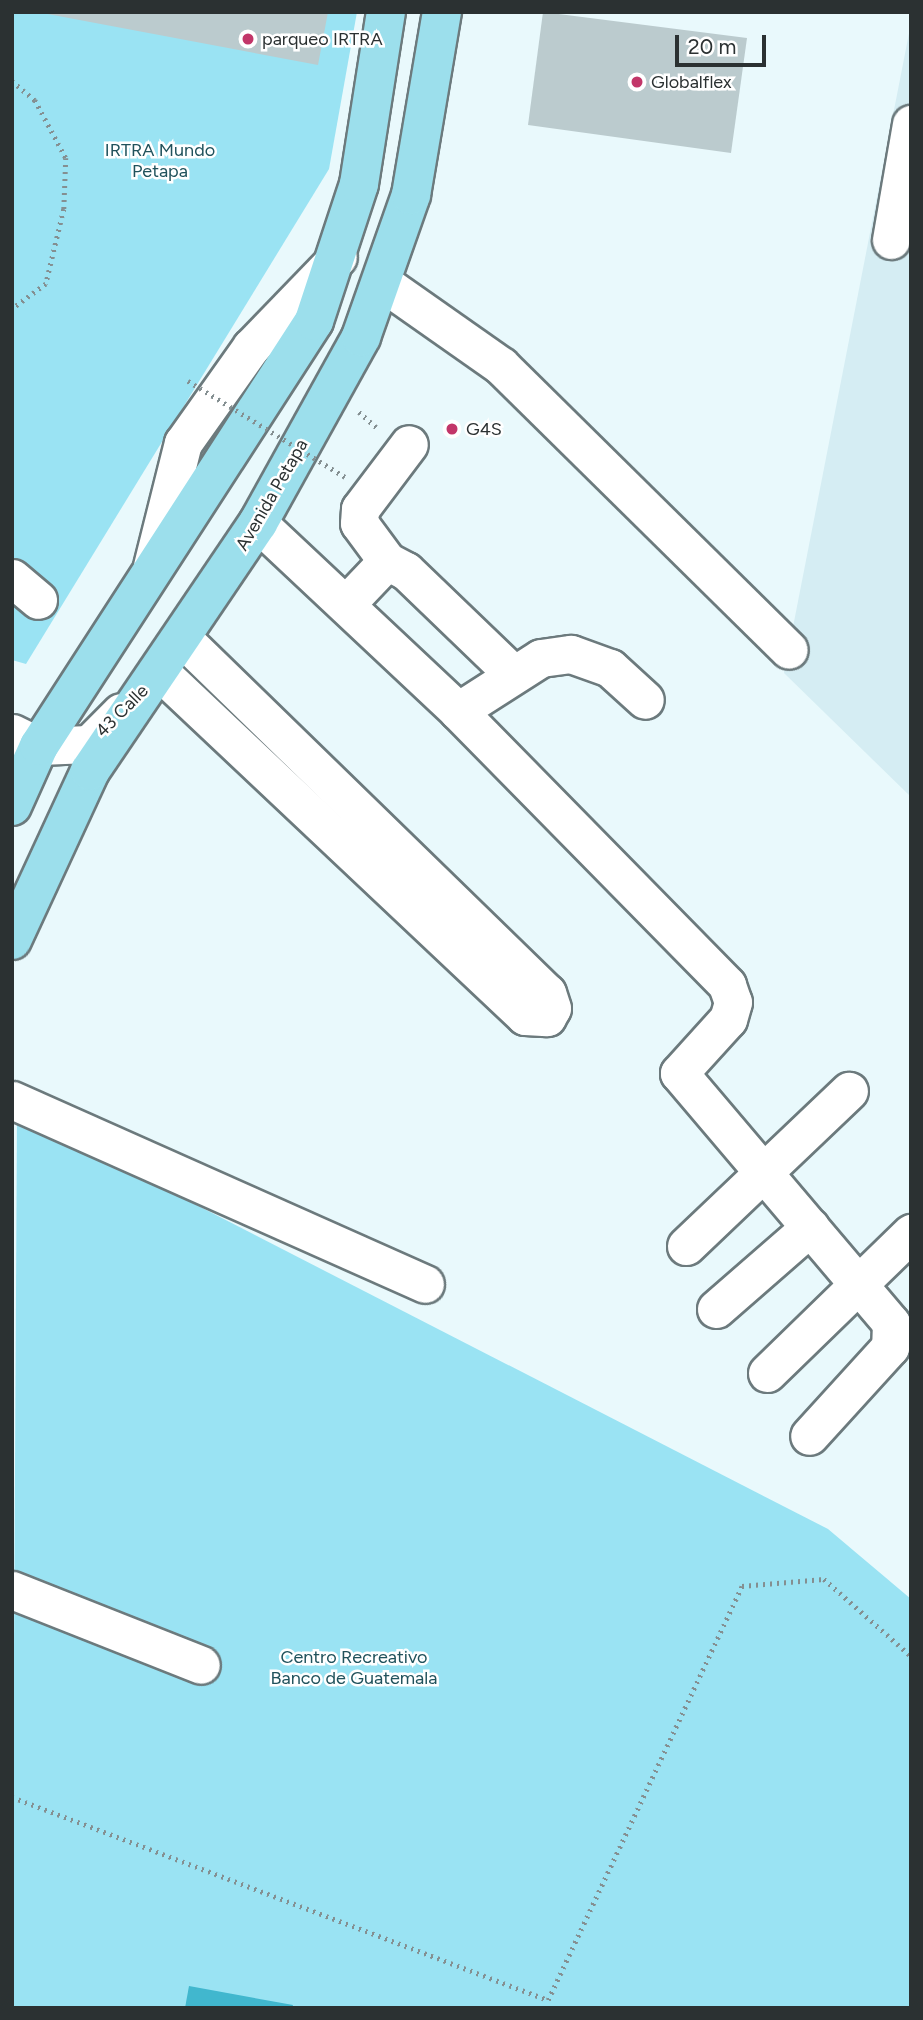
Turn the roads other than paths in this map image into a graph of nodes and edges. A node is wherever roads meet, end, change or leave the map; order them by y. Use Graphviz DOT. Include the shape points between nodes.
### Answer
graph roads {
  1 [pos="386,12"];
  2 [pos="442,12"];
  3 [pos="911,124"];
  4 [pos="891,240"];
  5 [pos="383,283"];
  6 [pos="410,444"];
  7 [pos="258,523"];
  8 [pos="387,561"];
  9 [pos="346,604"];
  10 [pos="183,639"];
  11 [pos="789,650"];
  12 [pos="512,673"];
  13 [pos="156,676"];
  14 [pos="645,700"];
  15 [pos="458,711"];
  16 [pos="26,740"];
  17 [pos="12,806"];
  18 [pos="12,940"];
  19 [pos="849,1091"];
  20 [pos="12,1100"];
  21 [pos="764,1173"];
  22 [pos="810,1227"];
  23 [pos="911,1233"];
  24 [pos="686,1246"];
  25 [pos="425,1284"];
  26 [pos="860,1286"];
  27 [pos="716,1309"];
  28 [pos="767,1373"];
  29 [pos="809,1437"];
  30 [pos="12,1590"];
  31 [pos="201,1665"];
  1 -- 16 [label="main road" via="359,184 314,321 148,580"];
  2 -- 5 [label="main road, Avenida Petapa" via="411,195"];
  3 -- 4 [label="street"];
  5 -- 7 [label="main road, Avenida Petapa" via="361,337"];
  5 -- 11 [label="street" via="501,366"];
  6 -- 8 [label="street" via="358,517"];
  7 -- 9 [label="street"];
  7 -- 10 [label="main road, Avenida Petapa"];
  8 -- 9 [label="street"];
  8 -- 12 [label="street" via="407,571"];
  9 -- 15 [label="street"];
  10 -- 13 [label="main road, Avenida Petapa"];
  10 -- 13 [label="street" via="547,993 552,1008 547,1017 525,1016"];
  12 -- 14 [label="street" via="541,658 570,654 610,668"];
  12 -- 15 [label="street"];
  13 -- 16 [label="street, 43 Calle" via="89,744"];
  13 -- 18 [label="main road, Avenida Petapa" via="90,771"];
  15 -- 21 [label="street" via="727,985 733,1002 728,1019 679,1073"];
  16 -- 17 [label="main road"];
  19 -- 21 [label="street"];
  20 -- 25 [label="street"];
  21 -- 22 [label="street"];
  21 -- 24 [label="street"];
  22 -- 26 [label="street"];
  22 -- 27 [label="street"];
  23 -- 26 [label="street"];
  26 -- 28 [label="street"];
  26 -- 29 [label="street" via="891,1323 890,1347"];
  30 -- 31 [label="street"];
}
